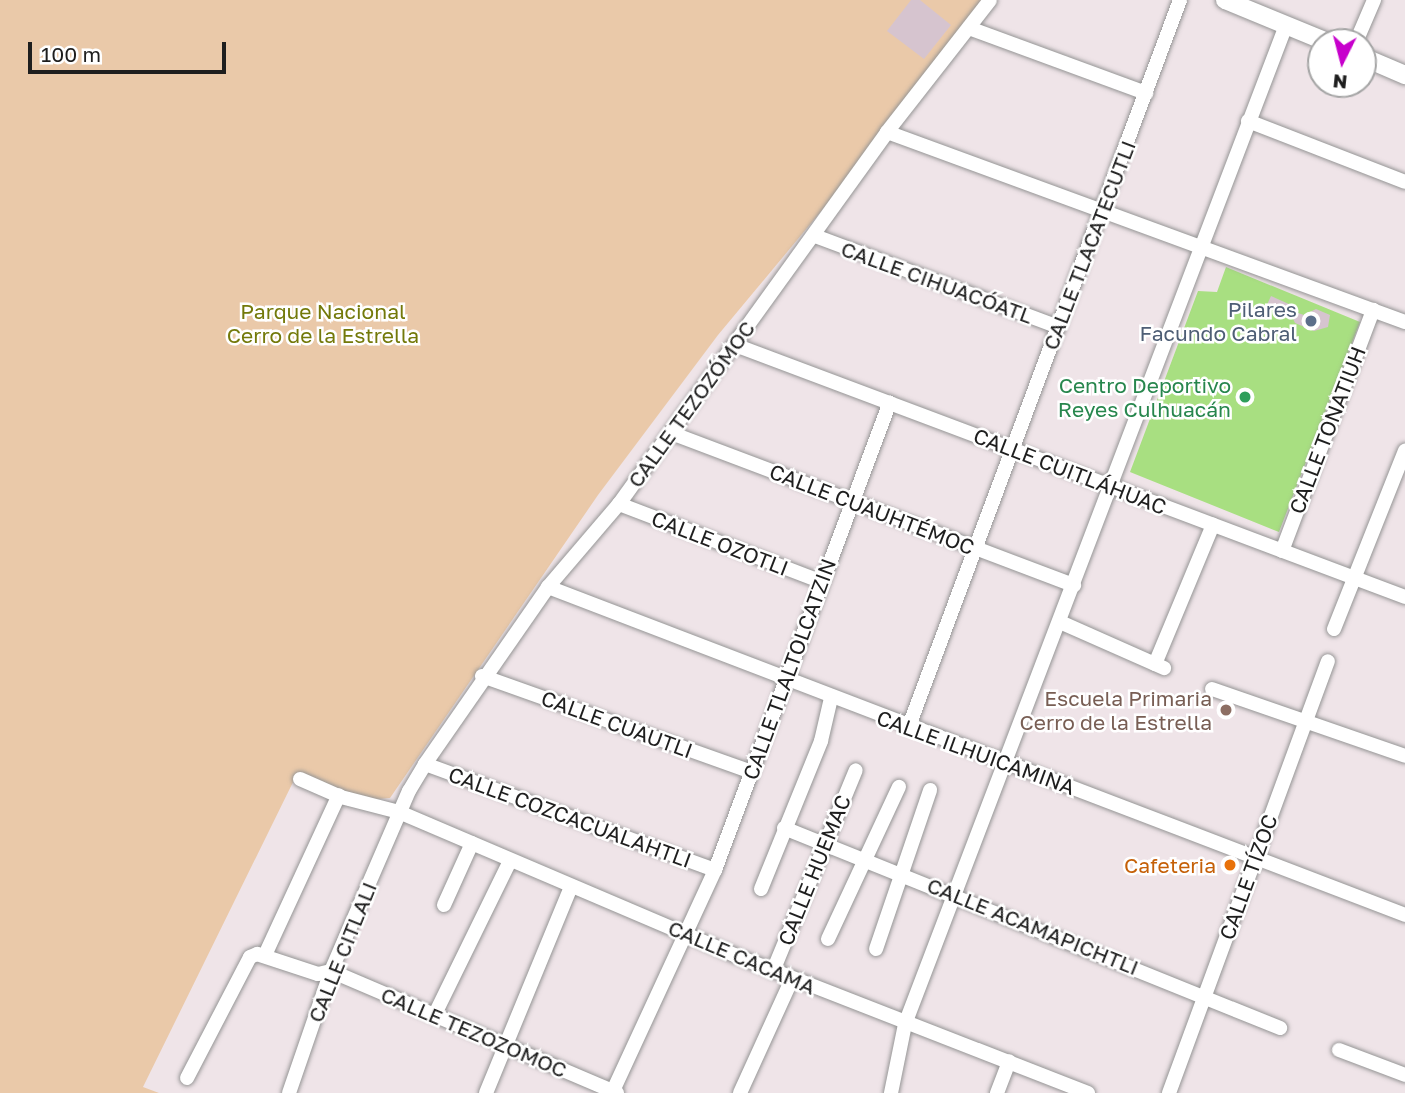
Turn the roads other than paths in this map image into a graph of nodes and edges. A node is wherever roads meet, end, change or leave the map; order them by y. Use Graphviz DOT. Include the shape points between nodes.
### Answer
graph roads {
  1 [pos="990,0"];
  2 [pos="1180,0"];
  3 [pos="1225,0"];
  4 [pos="1374,0"];
  5 [pos="1245,4"];
  6 [pos="1286,24"];
  7 [pos="969,28"];
  8 [pos="1362,28"];
  9 [pos="1307,33"];
  10 [pos="1377,63"];
  11 [pos="1405,75"];
  12 [pos="1146,93"];
  13 [pos="1248,121"];
  14 [pos="887,132"];
  15 [pos="1405,182"];
  16 [pos="1102,211"];
  17 [pos="815,236"];
  18 [pos="1199,245"];
  19 [pos="1373,310"];
  20 [pos="1405,323"];
  21 [pos="1059,327"];
  22 [pos="734,345"];
  23 [pos="890,403"];
  24 [pos="671,433"];
  25 [pos="1012,449"];
  26 [pos="1404,457"];
  27 [pos="1111,485"];
  28 [pos="851,501"];
  29 [pos="619,504"];
  30 [pos="1213,525"];
  31 [pos="977,548"];
  32 [pos="1282,551"];
  33 [pos="1357,578"];
  34 [pos="822,582"];
  35 [pos="1074,584"];
  36 [pos="548,587"];
  37 [pos="1405,597"];
  38 [pos="1060,622"];
  39 [pos="1334,629"];
  40 [pos="1328,662"];
  41 [pos="482,677"];
  42 [pos="786,677"];
  43 [pos="1213,689"];
  44 [pos="831,698"];
  45 [pos="1307,720"];
  46 [pos="909,726"];
  47 [pos="1405,756"];
  48 [pos="425,764"];
  49 [pos="1008,764"];
  50 [pos="856,770"];
  51 [pos="751,772"];
  52 [pos="300,779"];
  53 [pos="899,788"];
  54 [pos="930,790"];
  55 [pos="339,795"];
  56 [pos="399,812"];
  57 [pos="784,828"];
  58 [pos="472,843"];
  59 [pos="825,845"];
  60 [pos="1256,855"];
  61 [pos="864,860"];
  62 [pos="510,861"];
  63 [pos="715,870"];
  64 [pos="901,874"];
  65 [pos="571,887"];
  66 [pos="761,889"];
  67 [pos="958,895"];
  68 [pos="444,905"];
  69 [pos="1405,915"];
  70 [pos="687,933"];
  71 [pos="828,939"];
  72 [pos="876,949"];
  73 [pos="265,955"];
  74 [pos="331,971"];
  75 [pos="773,971"];
  76 [pos="792,979"];
  77 [pos="1206,995"];
  78 [pos="435,1014"];
  79 [pos="905,1024"];
  80 [pos="1280,1028"];
  81 [pos="506,1045"];
  82 [pos="1339,1050"];
  83 [pos="1009,1061"];
  84 [pos="1405,1075"];
  85 [pos="187,1078"];
  86 [pos="614,1092"];
  87 [pos="289,1093"];
  88 [pos="486,1093"];
  89 [pos="740,1093"];
  90 [pos="891,1093"];
  91 [pos="998,1093"];
  92 [pos="1088,1093"];
  93 [pos="1169,1093"];
  1 -- 7 [label="street, CALLE TEZOZÓMOC"];
  2 -- 12 [label="street, CALLE TLACATECUTLI"];
  3 -- 5 [label="street"];
  4 -- 8 [label="street"];
  5 -- 6 [label="street"];
  6 -- 9 [label="street"];
  6 -- 13 [label="street"];
  7 -- 12 [label="street"];
  7 -- 14 [label="street, CALLE TEZOZÓMOC"];
  10 -- 11 [label="street"];
  12 -- 16 [label="street, CALLE TLACATECUTLI"];
  13 -- 15 [label="street"];
  13 -- 18 [label="street"];
  14 -- 16 [label="street"];
  14 -- 17 [label="street, CALLE TEZOZÓMOC"];
  16 -- 18 [label="street"];
  16 -- 21 [label="street, CALLE TLACATECUTLI"];
  17 -- 21 [label="street, CALLE CIHUACÓATL"];
  17 -- 22 [label="street, CALLE TEZOZÓMOC"];
  18 -- 19 [label="street"];
  18 -- 27 [label="street"];
  19 -- 20 [label="street"];
  19 -- 32 [label="street, CALLE TONATIUH"];
  21 -- 25 [label="street, CALLE TLACATECUTLI"];
  22 -- 23 [label="street, CALLE CUITLÁHUAC"];
  22 -- 24 [label="street, CALLE TEZOZÓMOC"];
  23 -- 25 [label="street, CALLE CUITLÁHUAC"];
  23 -- 28 [label="street, CALLE TLALTOLCATZIN"];
  24 -- 28 [label="street, CALLE CUAUHTÉMOC"];
  24 -- 29 [label="street, CALLE TEZOZÓMOC"];
  25 -- 27 [label="street, CALLE CUITLÁHUAC"];
  25 -- 31 [label="street, CALLE TLACATECUTLI"];
  26 -- 33 [label="street"];
  27 -- 30 [label="street, CALLE CUITLÁHUAC"];
  27 -- 35 [label="street"];
  28 -- 31 [label="street, CALLE CUAUHTÉMOC"];
  28 -- 34 [label="street, CALLE TLALTOLCATZIN"];
  29 -- 34 [label="street, CALLE OZOTLI"];
  29 -- 36 [label="street, CALLE TEZOZÓMOC"];
  30 -- 32 [label="street, CALLE CUITLÁHUAC"];
  30 -- 38 [label="street" via="1159,666"];
  31 -- 35 [label="street, CALLE CUAUHTÉMOC"];
  31 -- 46 [label="street, CALLE TLACATECUTLI"];
  32 -- 33 [label="street, CALLE CUITLÁHUAC"];
  33 -- 37 [label="street, CALLE CUITLÁHUAC"];
  33 -- 39 [label="street"];
  34 -- 42 [label="street, CALLE TLALTOLCATZIN"];
  35 -- 38 [label="street"];
  36 -- 41 [label="street, CALLE TEZOZÓMOC"];
  36 -- 42 [label="street, CALLE ILHUICAMINA"];
  38 -- 49 [label="street"];
  40 -- 45 [label="street, CALLE TÍZOC"];
  41 -- 48 [label="street, CALLE TEZOZÓMOC"];
  41 -- 51 [label="street, CALLE CUAUTLI"];
  42 -- 44 [label="street, CALLE ILHUICAMINA"];
  42 -- 51 [label="street, CALLE TLALTOLCATZIN"];
  43 -- 45 [label="street"];
  44 -- 46 [label="street, CALLE ILHUICAMINA"];
  44 -- 57 [label="street" via="821,741"];
  45 -- 47 [label="street"];
  45 -- 60 [label="street, CALLE TÍZOC"];
  46 -- 49 [label="street, CALLE ILHUICAMINA"];
  48 -- 56 [label="street, CALLE TEZOZÓMOC"];
  48 -- 63 [label="street, CALLE COZCACUALAHTLI"];
  49 -- 60 [label="street, CALLE ILHUICAMINA"];
  49 -- 67 [label="street"];
  50 -- 59 [label="street, CALLE HUEMAC"];
  51 -- 63 [label="street, CALLE TLALTOLCATZIN"];
  52 -- 55 [label="street, CALLE CACAMA"];
  53 -- 61 [label="street"];
  54 -- 64 [label="street"];
  55 -- 56 [label="street, CALLE CACAMA"];
  55 -- 73 [label="street"];
  56 -- 58 [label="street, CALLE CACAMA"];
  56 -- 74 [label="street, CALLE CITLALI"];
  57 -- 59 [label="street, CALLE ACAMAPICHTLI"];
  57 -- 66 [label="street"];
  58 -- 62 [label="street, CALLE CACAMA"];
  58 -- 68 [label="street"];
  59 -- 61 [label="street, CALLE ACAMAPICHTLI"];
  59 -- 75 [label="street, CALLE HUEMAC"];
  60 -- 69 [label="street, CALLE ILHUICAMINA"];
  60 -- 77 [label="street, CALLE TÍZOC"];
  61 -- 64 [label="street, CALLE ACAMAPICHTLI"];
  61 -- 71 [label="street"];
  62 -- 65 [label="street, CALLE CACAMA"];
  62 -- 78 [label="street"];
  63 -- 70 [label="street, CALLE TLALTOLCATZIN"];
  64 -- 67 [label="street, CALLE ACAMAPICHTLI"];
  64 -- 72 [label="street"];
  65 -- 70 [label="street, CALLE CACAMA"];
  65 -- 81 [label="street"];
  67 -- 77 [label="street, CALLE ACAMAPICHTLI"];
  67 -- 79 [label="street"];
  70 -- 75 [label="street, CALLE CACAMA"];
  70 -- 86 [label="street, CALLE TLALTOLCATZIN"];
  73 -- 74 [label="street, CALLE TEZOZOMOC" via="318,974"];
  73 -- 85 [label="street" via="250,957"];
  74 -- 78 [label="street, CALLE TEZOZOMOC"];
  74 -- 87 [label="street, CALLE CITLALI"];
  75 -- 76 [label="street, CALLE CACAMA"];
  76 -- 79 [label="street, CALLE CACAMA"];
  76 -- 89 [label="street"];
  77 -- 80 [label="street, CALLE ACAMAPICHTLI"];
  77 -- 93 [label="street, CALLE TÍZOC"];
  78 -- 81 [label="street, CALLE TEZOZOMOC"];
  79 -- 83 [label="street, CALLE CACAMA"];
  79 -- 90 [label="street"];
  81 -- 86 [label="street, CALLE TEZOZOMOC"];
  81 -- 88 [label="street"];
  82 -- 84 [label="street"];
  83 -- 91 [label="street"];
  83 -- 92 [label="street, CALLE CACAMA"];
}
